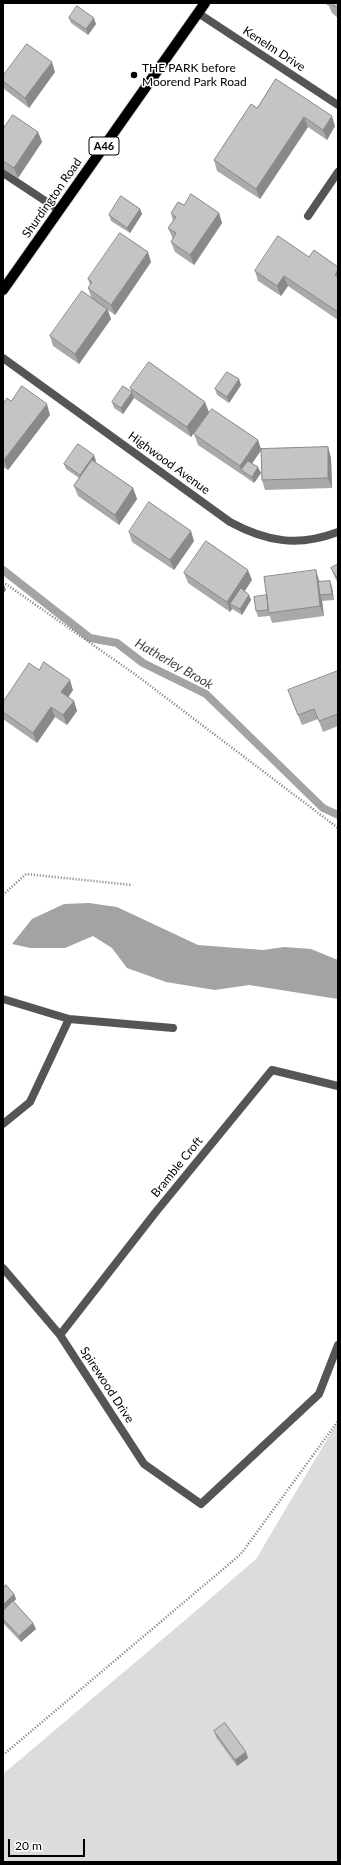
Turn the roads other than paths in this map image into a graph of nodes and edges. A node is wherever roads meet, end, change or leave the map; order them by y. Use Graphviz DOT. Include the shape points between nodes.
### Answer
graph roads {
  1 [pos="205,3"];
  2 [pos="198,13"];
  3 [pos="338,105"];
  4 [pos="338,172"];
  5 [pos="3,173"];
  6 [pos="59,210"];
  7 [pos="308,216"];
  8 [pos="3,290"];
  9 [pos="3,358"];
  10 [pos="338,532"];
  11 [pos="3,999"];
  12 [pos="69,1019"];
  13 [pos="174,1028"];
  14 [pos="338,1086"];
  15 [pos="3,1124"];
  16 [pos="3,1268"];
  17 [pos="60,1335"];
  18 [pos="338,1345"];
  1 -- 2 [label="main road, Shurdington Road / A46"];
  2 -- 3 [label="street, Kenelm Drive"];
  2 -- 6 [label="main road, Shurdington Road / A46"];
  4 -- 7 [label="street"];
  5 -- 6 [label="street"];
  6 -- 8 [label="main road, Shurdington Road / A46"];
  9 -- 10 [label="street, Highwood Avenue" via="246,531 282,541 319,539"];
  11 -- 12 [label="street"];
  12 -- 13 [label="street"];
  12 -- 15 [label="street" via="30,1102"];
  14 -- 17 [label="street, Bramble Croft" via="272,1070 155,1213"];
  16 -- 17 [label="street, Spirewood Drive"];
  17 -- 18 [label="street, Spirewood Drive" via="144,1464 201,1504 318,1394"];
}
